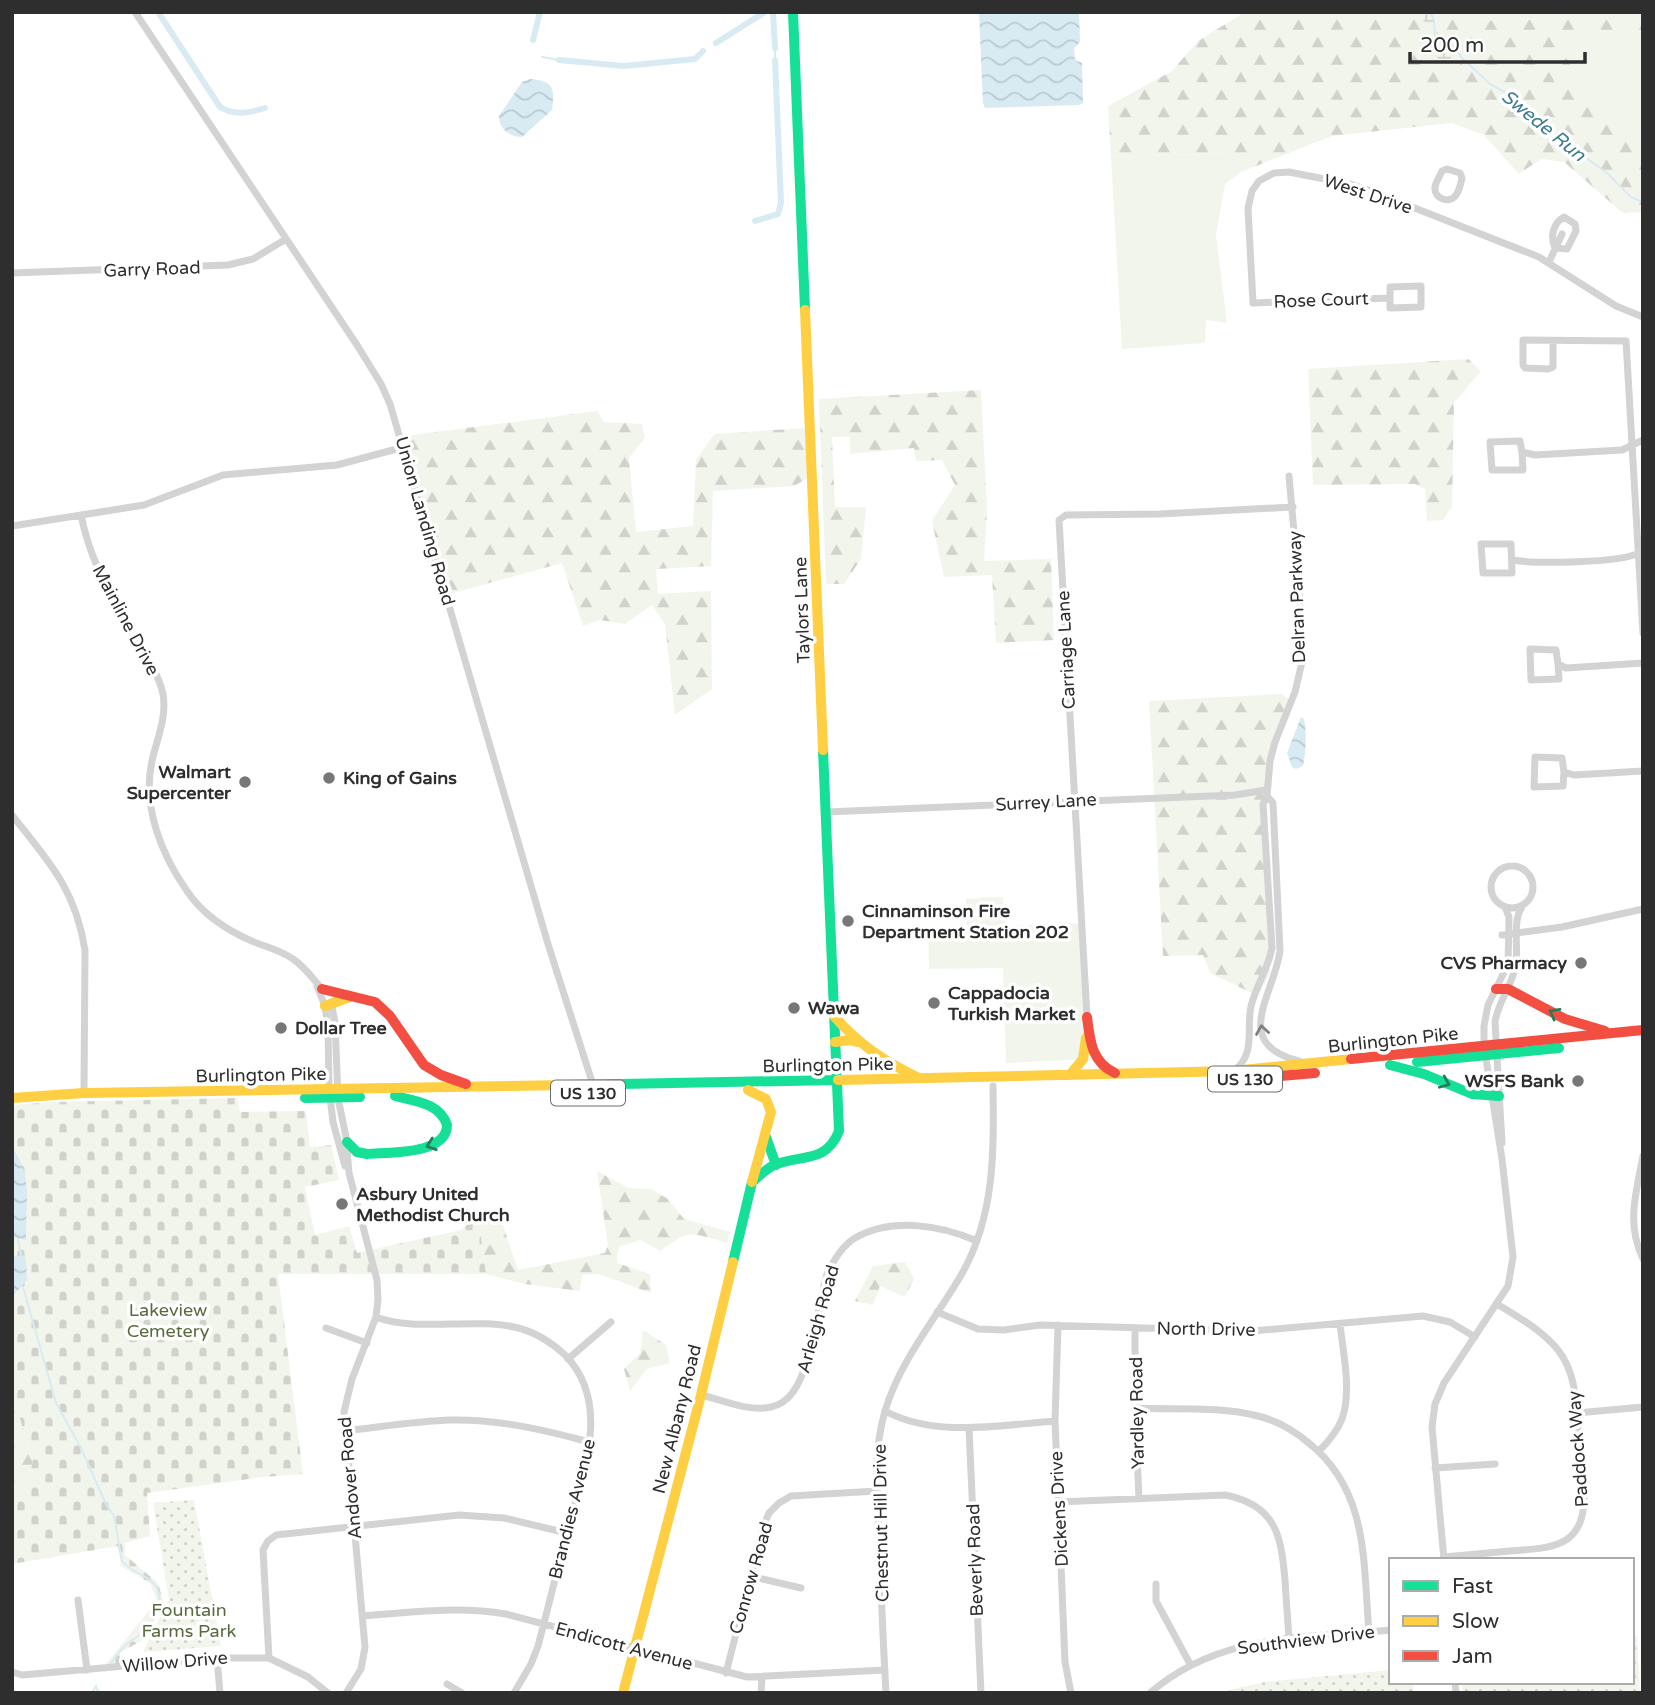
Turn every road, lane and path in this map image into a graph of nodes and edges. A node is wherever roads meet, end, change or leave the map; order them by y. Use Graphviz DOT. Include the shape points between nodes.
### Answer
graph roads {
  1 [pos="135,12"];
  2 [pos="793,12"];
  3 [pos="1443,200"];
  4 [pos="1436,217"];
  5 [pos="1562,234"];
  6 [pos="286,239"];
  7 [pos="1555,248"];
  8 [pos="1549,262"];
  9 [pos="12,273"];
  10 [pos="1390,298"];
  11 [pos="1253,303"];
  12 [pos="1643,317"];
  13 [pos="1553,341"];
  14 [pos="1643,440"];
  15 [pos="1633,446"];
  16 [pos="404,447"];
  17 [pos="1522,453"];
  18 [pos="1289,476"];
  19 [pos="1293,507"];
  20 [pos="81,515"];
  21 [pos="12,526"];
  22 [pos="1641,542"];
  23 [pos="1639,553"];
  24 [pos="1513,560"];
  25 [pos="1642,583"];
  26 [pos="1643,633"];
  27 [pos="1643,663"];
  28 [pos="1558,664"];
  29 [pos="1643,771"];
  30 [pos="1564,772"];
  31 [pos="1267,793"];
  32 [pos="1074,801"];
  33 [pos="826,812"];
  34 [pos="12,815"];
  35 [pos="1505,907"];
  36 [pos="1521,909"];
  37 [pos="1643,909"];
  38 [pos="1510,934"];
  39 [pos="319,985"];
  40 [pos="1496,989"];
  41 [pos="1508,989"];
  42 [pos="354,996"];
  43 [pos="328,1004"];
  44 [pos="834,1016"];
  45 [pos="1087,1017"];
  46 [pos="1643,1030"];
  47 [pos="1615,1033"];
  48 [pos="1643,1038"];
  49 [pos="835,1042"];
  50 [pos="861,1043"];
  51 [pos="1490,1050"];
  52 [pos="1314,1065"];
  53 [pos="1390,1065"];
  54 [pos="1233,1071"];
  55 [pos="1070,1075"];
  56 [pos="1122,1075"];
  57 [pos="920,1079"];
  58 [pos="593,1085"];
  59 [pos="837,1085"];
  60 [pos="993,1086"];
  61 [pos="473,1087"];
  62 [pos="748,1090"];
  63 [pos="84,1093"];
  64 [pos="334,1094"];
  65 [pos="395,1096"];
  66 [pos="1496,1097"];
  67 [pos="12,1098"];
  68 [pos="12,1105"];
  69 [pos="766,1133"];
  70 [pos="347,1142"];
  71 [pos="1643,1156"];
  72 [pos="776,1165"];
  73 [pos="752,1182"];
  74 [pos="351,1184"];
  75 [pos="977,1241"];
  76 [pos="1643,1259"];
  77 [pos="1497,1304"];
  78 [pos="937,1311"];
  79 [pos="376,1317"];
  80 [pos="611,1322"];
  81 [pos="1340,1324"];
  82 [pos="1058,1325"];
  83 [pos="326,1328"];
  84 [pos="1135,1328"];
  85 [pos="1475,1336"];
  86 [pos="367,1343"];
  87 [pos="568,1359"];
  88 [pos="701,1395"];
  89 [pos="1643,1406"];
  90 [pos="1135,1408"];
  91 [pos="885,1411"];
  92 [pos="1577,1413"];
  93 [pos="1055,1421"];
  94 [pos="969,1428"];
  95 [pos="344,1431"];
  96 [pos="589,1442"];
  97 [pos="1319,1451"];
  98 [pos="1495,1464"];
  99 [pos="1435,1468"];
  100 [pos="877,1491"];
  101 [pos="1139,1499"];
  102 [pos="1058,1502"];
  103 [pos="354,1525"];
  104 [pos="567,1532"];
  105 [pos="1444,1558"];
  106 [pos="750,1576"];
  107 [pos="1156,1584"];
  108 [pos="801,1588"];
  109 [pos="78,1600"];
  110 [pos="364,1616"];
  111 [pos="543,1625"];
  112 [pos="1389,1630"];
  113 [pos="1369,1632"];
  114 [pos="1289,1640"];
  115 [pos="635,1648"];
  116 [pos="216,1658"];
  117 [pos="269,1658"];
  118 [pos="1190,1664"];
  119 [pos="87,1670"];
  120 [pos="885,1670"];
  121 [pos="726,1673"];
  122 [pos="13,1674"];
  123 [pos="762,1677"];
  124 [pos="447,1685"];
  125 [pos="220,1693"];
  126 [pos="328,1693"];
  127 [pos="346,1693"];
  128 [pos="462,1693"];
  129 [pos="514,1693"];
  130 [pos="623,1693"];
  131 [pos="761,1693"];
  132 [pos="886,1693"];
  133 [pos="981,1693"];
  134 [pos="1071,1693"];
  135 [pos="1150,1693"];
  1 -- 6 [label="street, Union Landing Road"];
  2 -- 33 [label="main road, Taylors Lane"];
  3 -- 3 [label="street" via="1435,189 1442,171 1460,173 1455,197"];
  3 -- 4 [label="street"];
  4 -- 8 [label="street, West Drive"];
  4 -- 11 [label="street, West Drive" via="1350,184 1289,172 1269,175 1255,186 1248,208"];
  5 -- 7 [label="street"];
  6 -- 9 [label="street, Garry Road" via="253,259 228,265"];
  6 -- 16 [label="street, Union Landing Road" via="381,384"];
  7 -- 7 [label="street" via="1552,235 1559,220 1570,219 1576,231 1567,249"];
  7 -- 8 [label="street"];
  8 -- 12 [label="street, West Drive" via="1616,306"];
  10 -- 10 [label="street, Rose Court" via="1390,287 1420,286 1421,307 1390,308"];
  10 -- 11 [label="street, Rose Court"];
  13 -- 13 [label="street" via="1523,340 1522,365 1531,370 1553,367"];
  13 -- 15 [label="street" via="1626,341"];
  14 -- 15 [label="street"];
  15 -- 17 [label="street"];
  15 -- 22 [label="street"];
  16 -- 20 [label="street" via="337,466 223,475 153,503"];
  16 -- 58 [label="street, Union Landing Road"];
  17 -- 17 [label="street" via="1520,441 1490,442 1492,470 1522,470"];
  18 -- 19 [label="street, Delran Parkway"];
  19 -- 31 [label="street, Delran Parkway" via="1301,662 1270,761"];
  19 -- 32 [label="street, Carriage Lane" via="1060,517"];
  20 -- 21 [label="street"];
  20 -- 39 [label="street, Mainline Drive" via="101,576 158,674 165,712 148,778 148,797 172,865 186,890 215,920 232,933 292,958"];
  22 -- 23 [label="street"];
  23 -- 24 [label="street" via="1606,559"];
  23 -- 25 [label="street"];
  24 -- 24 [label="street" via="1511,544 1481,544 1483,573 1512,573"];
  25 -- 26 [label="street"];
  27 -- 28 [label="street" via="1572,668"];
  28 -- 28 [label="street" via="1556,650 1530,649 1531,680 1559,679"];
  29 -- 30 [label="street"];
  30 -- 30 [label="street" via="1562,758 1535,757 1534,787 1563,786"];
  31 -- 32 [label="street, Surrey Lane"];
  52 -- 31 [label="street, Delran Parkway, one-way" via="1279,1054 1267,1046 1260,1032 1280,951 1273,803"];
  31 -- 54 [label="street, Delran Parkway" via="1263,804 1272,948 1251,1008 1248,1052"];
  32 -- 33 [label="street, Surrey Lane"];
  32 -- 45 [label="street, Carriage Lane"];
  33 -- 44 [label="main road, Taylors Lane"];
  34 -- 63 [label="street" via="58,872 82,929"];
  35 -- 36 [label="street"];
  35 -- 36 [label="street" via="1493,896 1492,880 1499,870 1513,866 1524,870 1534,885 1531,899"];
  35 -- 38 [label="street"];
  36 -- 38 [label="street"];
  37 -- 38 [label="street"];
  38 -- 40 [label="street" via="1508,964"];
  38 -- 41 [label="street" via="1516,961"];
  39 -- 42 [label="main road"];
  39 -- 43 [label="street, Andover Road"];
  40 -- 41 [label="main road"];
  40 -- 51 [label="street" via="1484,1018"];
  47 -- 41 [label="main road, one-way" via="1565,1019"];
  41 -- 51 [label="street" via="1496,1015"];
  42 -- 43 [label="main road"];
  42 -- 61 [label="main road" via="384,1008 424,1065"];
  43 -- 64 [label="street, Andover Road" via="335,1022"];
  44 -- 49 [label="main road, Taylors Lane"];
  44 -- 50 [label="main road"];
  45 -- 55 [label="main road" via="1085,1054"];
  45 -- 56 [label="main road" via="1096,1061"];
  46 -- 47 [label="main road, Burlington Pike / US 130"];
  47 -- 51 [label="main road, Burlington Pike / US 130"];
  48 -- 51 [label="main road, Burlington Pike / US 130"];
  49 -- 50 [label="main road"];
  49 -- 59 [label="main road, Taylors Lane"];
  50 -- 57 [label="main road" via="893,1067"];
  51 -- 52 [label="main road, Burlington Pike / US 130"];
  51 -- 53 [label="main road, Burlington Pike / US 130"];
  51 -- 66 [label="street"];
  52 -- 54 [label="main road, Burlington Pike / US 130"];
  53 -- 60 [label="main road, Burlington Pike / US 130" via="1225,1080"];
  53 -- 66 [label="main road, one-way" via="1473,1094"];
  54 -- 56 [label="main road, Burlington Pike / US 130"];
  55 -- 56 [label="main road, Burlington Pike / US 130"];
  55 -- 57 [label="main road, Burlington Pike / US 130"];
  57 -- 59 [label="main road, Burlington Pike / US 130"];
  58 -- 59 [label="main road, Burlington Pike / US 130"];
  58 -- 61 [label="main road, Burlington Pike / US 130"];
  59 -- 60 [label="main road, Burlington Pike / US 130"];
  59 -- 62 [label="main road, Burlington Pike / US 130"];
  59 -- 72 [label="main road, Taylors Lane" via="836,1141 820,1154"];
  60 -- 75 [label="street, Chestnut Hill Drive" via="994,1153 989,1198"];
  61 -- 64 [label="main road, Burlington Pike / US 130"];
  62 -- 65 [label="main road, Burlington Pike / US 130"];
  62 -- 69 [label="main road" via="770,1106"];
  63 -- 64 [label="main road, Burlington Pike / US 130"];
  63 -- 67 [label="main road, Burlington Pike / US 130"];
  64 -- 65 [label="main road, Burlington Pike / US 130"];
  64 -- 68 [label="main road, Burlington Pike / US 130"];
  64 -- 70 [label="street, Andover Road"];
  64 -- 74 [label="street, Andover Road" via="335,1133"];
  65 -- 70 [label="main road, one-way" via="438,1110 447,1125 441,1142 367,1154"];
  66 -- 77 [label="street" via="1513,1257 1508,1286"];
  69 -- 72 [label="main road"];
  69 -- 73 [label="main road, New Albany Road"];
  70 -- 74 [label="street, Andover Road"];
  71 -- 76 [label="street" via="1632,1225"];
  72 -- 73 [label="main road"];
  73 -- 88 [label="main road, New Albany Road"];
  74 -- 79 [label="street, Andover Road" via="377,1280"];
  75 -- 78 [label="street, Chestnut Hill Drive"];
  75 -- 88 [label="street, Arleigh Road" via="919,1225 879,1228 856,1237 828,1271 793,1393 782,1403 756,1408"];
  77 -- 85 [label="street"];
  77 -- 92 [label="street, Paddock Way" via="1559,1351 1570,1374"];
  78 -- 82 [label="street, North Drive" via="978,1329"];
  78 -- 91 [label="street, Chestnut Hill Drive" via="900,1372"];
  79 -- 86 [label="street, Andover Road"];
  79 -- 87 [label="street, Brandies Avenue" via="514,1327 548,1341"];
  80 -- 87 [label="street"];
  81 -- 84 [label="street, North Drive" via="1230,1331"];
  81 -- 85 [label="street, North Drive" via="1423,1316 1450,1322"];
  81 -- 97 [label="street" via="1346,1391 1343,1418"];
  82 -- 84 [label="street, North Drive"];
  82 -- 93 [label="street, Dickens Drive"];
  83 -- 86 [label="street"];
  84 -- 90 [label="street, Yardley Road"];
  85 -- 99 [label="street" via="1435,1404"];
  86 -- 95 [label="street, Andover Road" via="345,1401"];
  87 -- 96 [label="street, Brandies Avenue" via="590,1405"];
  88 -- 115 [label="main road, New Albany Road"];
  89 -- 92 [label="street"];
  90 -- 97 [label="street" via="1259,1416 1294,1431"];
  90 -- 101 [label="street, Yardley Road"];
  91 -- 94 [label="street" via="902,1420"];
  91 -- 100 [label="street, Chestnut Hill Drive"];
  92 -- 105 [label="street, Paddock Way" via="1584,1508 1574,1534 1555,1546"];
  93 -- 94 [label="street"];
  93 -- 102 [label="street, Dickens Drive"];
  94 -- 133 [label="street, Beverly Road"];
  95 -- 96 [label="street" via="485,1421"];
  95 -- 103 [label="street, Andover Road"];
  96 -- 104 [label="street, Brandies Avenue"];
  97 -- 113 [label="street" via="1353,1501"];
  98 -- 99 [label="street"];
  99 -- 105 [label="street"];
  100 -- 106 [label="street, Conrow Road" via="798,1495 779,1503 763,1527"];
  100 -- 120 [label="street, Chestnut Hill Drive"];
  101 -- 102 [label="street"];
  101 -- 114 [label="street" via="1225,1496 1241,1498 1262,1511 1282,1545"];
  102 -- 134 [label="street, Dickens Drive" via="1065,1662"];
  103 -- 104 [label="street" via="460,1515 504,1518"];
  103 -- 110 [label="street, Andover Road"];
  103 -- 117 [label="street" via="282,1534 268,1541 263,1560"];
  104 -- 111 [label="street, Brandies Avenue"];
  106 -- 108 [label="street"];
  106 -- 121 [label="street, Conrow Road"];
  107 -- 118 [label="street" via="1156,1601"];
  109 -- 119 [label="street"];
  110 -- 111 [label="street, Endicott Avenue" via="476,1609"];
  110 -- 127 [label="street, Andover Road" via="361,1669"];
  111 -- 115 [label="street, Endicott Avenue"];
  111 -- 129 [label="street, Brandies Avenue" via="531,1664"];
  112 -- 113 [label="street, Southview Drive"];
  113 -- 114 [label="street, Southview Drive"];
  114 -- 118 [label="street, Southview Drive" via="1237,1647"];
  115 -- 121 [label="street, Endicott Avenue"];
  115 -- 130 [label="main road, New Albany Road"];
  116 -- 117 [label="street, Willow Drive"];
  116 -- 119 [label="street, Willow Drive"];
  116 -- 125 [label="street"];
  117 -- 126 [label="street, Willow Drive" via="308,1677"];
  118 -- 135 [label="street, Southview Drive"];
  119 -- 122 [label="street, Willow Drive"];
  120 -- 123 [label="street, Endicott Avenue"];
  120 -- 132 [label="street, Chestnut Hill Drive"];
  121 -- 123 [label="street, Endicott Avenue"];
  123 -- 131 [label="street"];
  124 -- 128 [label="street"];
}
